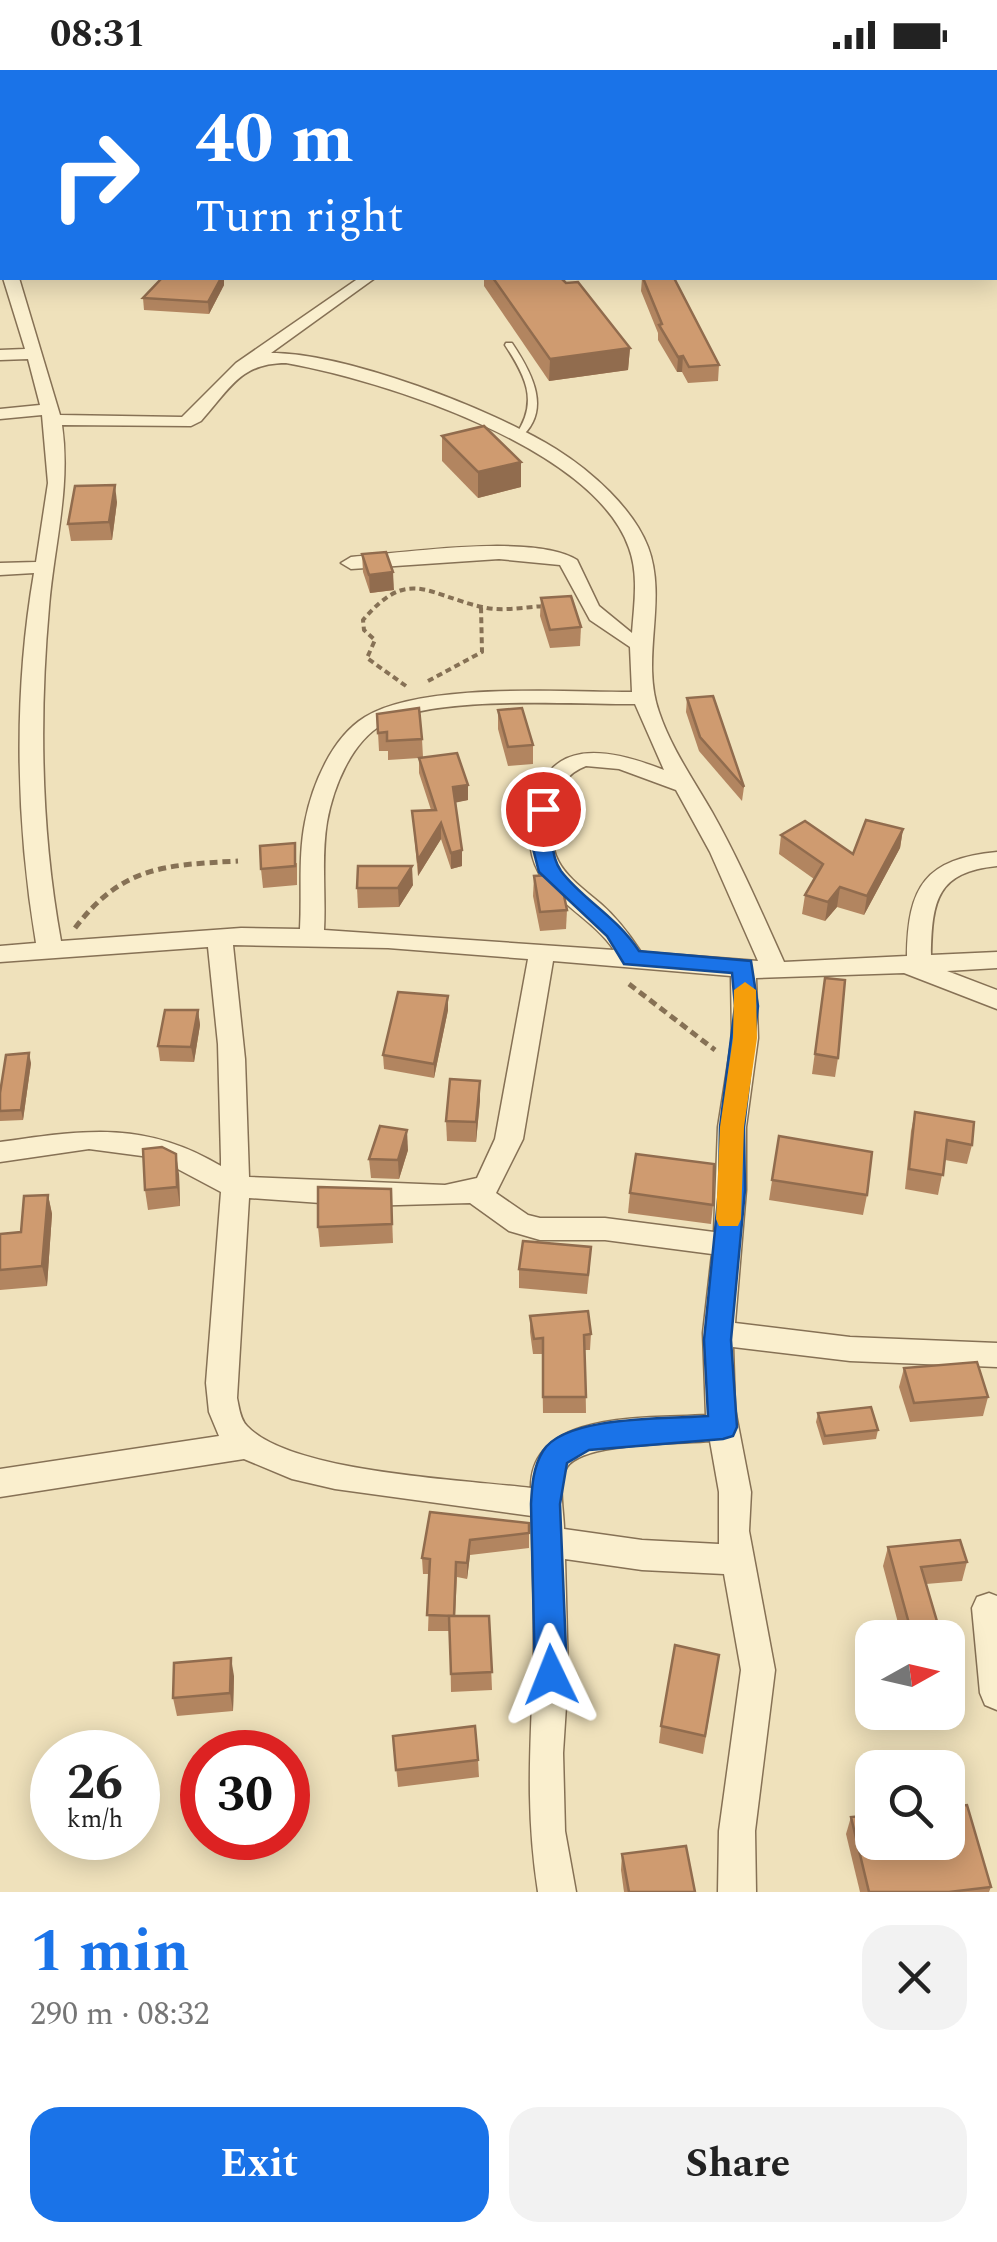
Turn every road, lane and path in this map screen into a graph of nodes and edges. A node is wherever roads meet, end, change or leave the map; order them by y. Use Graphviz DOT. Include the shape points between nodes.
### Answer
graph roads {
  1 [pos="365,280"];
  2 [pos="8,281"];
  3 [pos="509,346"];
  4 [pos="32,354"];
  5 [pos="0,355"];
  6 [pos="248,362"];
  7 [pos="0,414"];
  8 [pos="50,414"];
  9 [pos="518,436"];
  10 [pos="351,563"];
  11 [pos="43,566"];
  12 [pos="0,569"];
  13 [pos="588,604"];
  14 [pos="481,607"];
  15 [pos="640,644"];
  16 [pos="408,688"];
  17 [pos="643,698"];
  18 [pos="431,704"];
  19 [pos="684,785"];
  20 [pos="997,859"];
  21 [pos="238,862"];
  22 [pos="220,938"];
  23 [pos="312,938"];
  24 [pos="58,950"];
  25 [pos="542,952"];
  26 [pos="0,954"];
  27 [pos="584,955"];
  28 [pos="632,958"];
  29 [pos="997,960"];
  30 [pos="911,963"];
  31 [pos="743,966"];
  32 [pos="774,971"];
  33 [pos="997,1000"];
  34 [pos="740,1068"];
  35 [pos="0,1152"];
  36 [pos="234,1187"];
  37 [pos="474,1192"];
  38 [pos="726,1245"];
  39 [pos="718,1333"];
  40 [pos="997,1355"];
  41 [pos="723,1427"];
  42 [pos="248,1444"];
  43 [pos="0,1483"];
  44 [pos="545,1504"];
  45 [pos="546,1540"];
  46 [pos="738,1559"];
  47 [pos="989,1608"];
  48 [pos="997,1693"];
  49 [pos="557,1892"];
  50 [pos="737,1892"];
  1 -- 6 [label="street"];
  2 -- 4 [label="street"];
  3 -- 9 [label="lane" via="536,406"];
  4 -- 5 [label="street"];
  4 -- 8 [label="street"];
  6 -- 8 [label="street" via="185,422"];
  6 -- 9 [label="street" via="279,357 315,364"];
  7 -- 8 [label="street"];
  8 -- 11 [label="street" via="57,449"];
  9 -- 15 [label="street" via="568,465 628,528 647,602"];
  10 -- 13 [label="street" via="562,556"];
  11 -- 12 [label="street"];
  11 -- 24 [label="street" via="29,757 34,863"];
  13 -- 14 [label="path"];
  13 -- 15 [label="street" via="606,627"];
  14 -- 16 [label="path" via="482,652"];
  14 -- 16 [label="path" via="418,586 386,595 368,612 362,626 375,640 367,658"];
  15 -- 17 [label="street"];
  16 -- 18 [label="path"];
  17 -- 18 [label="street"];
  17 -- 19 [label="street"];
  18 -- 23 [label="street" via="371,722 330,777 314,830"];
  19 -- 28 [label="street" via="604,758 580,758 560,767 548,789 540,837 550,872 614,931"];
  19 -- 32 [label="street"];
  20 -- 30 [label="street" via="948,868 937,880 924,904"];
  21 -- 24 [label="path" via="182,865 119,880 94,900"];
  22 -- 23 [label="street"];
  22 -- 24 [label="street"];
  22 -- 36 [label="street" via="233,1062"];
  23 -- 25 [label="street"];
  24 -- 26 [label="street"];
  25 -- 27 [label="street"];
  25 -- 37 [label="street" via="509,1139 487,1185"];
  27 -- 28 [label="street"];
  27 -- 34 [label="path"];
  28 -- 31 [label="street"];
  29 -- 30 [label="street"];
  30 -- 32 [label="street"];
  30 -- 33 [label="street"];
  31 -- 32 [label="street"];
  31 -- 34 [label="street"];
  34 -- 38 [label="street"];
  35 -- 36 [label="street" via="89,1139 122,1142 182,1156"];
  36 -- 37 [label="street" via="362,1196"];
  36 -- 42 [label="street" via="223,1414"];
  37 -- 38 [label="street" via="540,1229"];
  38 -- 39 [label="street"];
  39 -- 40 [label="street" via="881,1351"];
  39 -- 41 [label="street"];
  41 -- 44 [label="street" via="572,1442 555,1456"];
  41 -- 46 [label="street"];
  42 -- 43 [label="street"];
  42 -- 44 [label="street" via="303,1468"];
  44 -- 45 [label="street"];
  45 -- 46 [label="street" via="587,1550"];
  45 -- 49 [label="street" via="547,1831"];
  46 -- 50 [label="street" via="758,1670 737,1831"];
  47 -- 48 [label="street"];
}
